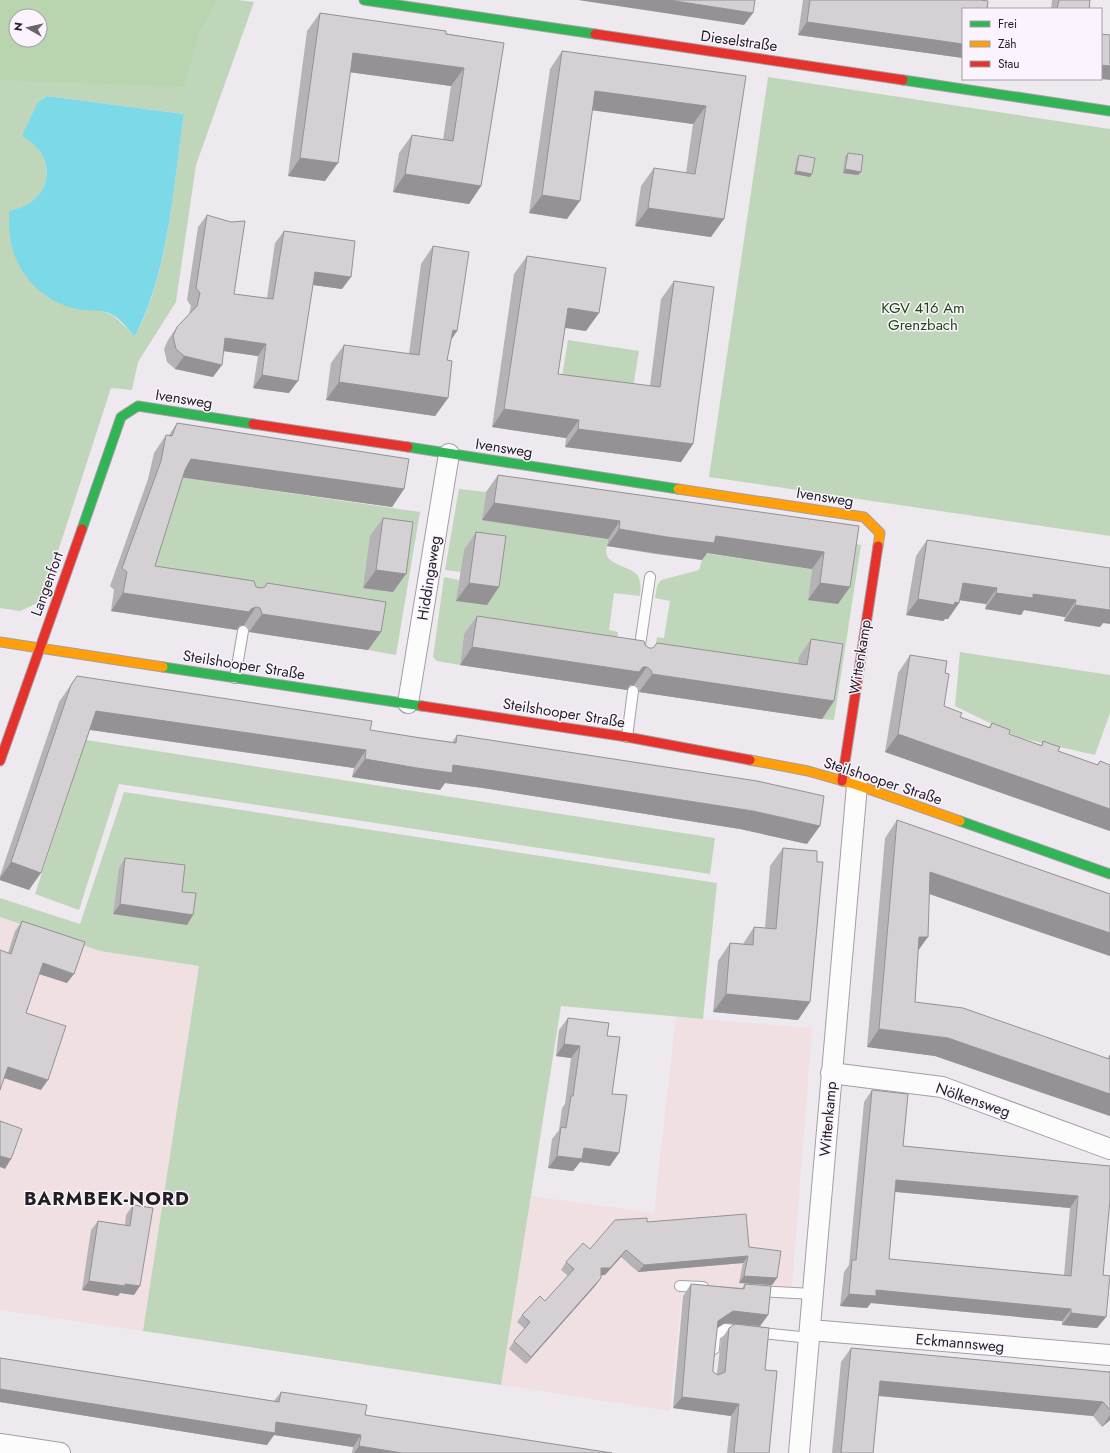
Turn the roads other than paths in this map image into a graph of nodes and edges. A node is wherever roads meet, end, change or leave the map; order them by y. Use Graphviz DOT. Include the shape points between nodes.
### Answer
graph roads {
  1 [pos="364,0"];
  2 [pos="1110,111"];
  3 [pos="121,417"];
  4 [pos="449,454"];
  5 [pos="880,533"];
  6 [pos="650,577"];
  7 [pos="243,631"];
  8 [pos="0,642"];
  9 [pos="39,647"];
  10 [pos="638,660"];
  11 [pos="235,678"];
  12 [pos="633,691"];
  13 [pos="408,703"];
  14 [pos="627,737"];
  15 [pos="0,761"];
  16 [pos="850,783"];
  17 [pos="1110,874"];
  18 [pos="831,1073"];
  19 [pos="1110,1149"];
  20 [pos="680,1286"];
  21 [pos="710,1288"];
  22 [pos="749,1290"];
  23 [pos="813,1294"];
  24 [pos="810,1334"];
  25 [pos="1110,1355"];
  26 [pos="713,1358"];
  27 [pos="0,1444"];
  28 [pos="60,1453"];
  29 [pos="799,1453"];
  1 -- 2 [label="street, Dieselstraße"];
  3 -- 4 [label="street, Ivensweg" via="138,406"];
  3 -- 9 [label="street, Langenfort"];
  4 -- 5 [label="street, Ivensweg" via="864,517"];
  4 -- 13 [label="street, Hiddingaweg"];
  5 -- 16 [label="street, Wittenkamp"];
  6 -- 10 [label="lane"];
  7 -- 11 [label="lane"];
  8 -- 9 [label="street, Steilshooper Straße"];
  9 -- 11 [label="street, Steilshooper Straße"];
  9 -- 15 [label="street, Langenfort"];
  11 -- 13 [label="street, Steilshooper Straße"];
  12 -- 14 [label="lane"];
  13 -- 14 [label="street, Steilshooper Straße"];
  14 -- 16 [label="street, Steilshooper Straße" via="808,771"];
  16 -- 17 [label="street, Steilshooper Straße"];
  16 -- 18 [label="street, Wittenkamp"];
  18 -- 19 [label="street, Nölkensweg" via="942,1087"];
  18 -- 23 [label="street, Wittenkamp"];
  20 -- 21 [label="lane"];
  22 -- 23 [label="lane"];
  23 -- 24 [label="street, Wittenkamp"];
  24 -- 25 [label="street, Eckmannsweg"];
  24 -- 26 [label="lane" via="725,1329 715,1336"];
  24 -- 29 [label="street, Wittenkamp"];
  27 -- 28 [label="street"];
}
